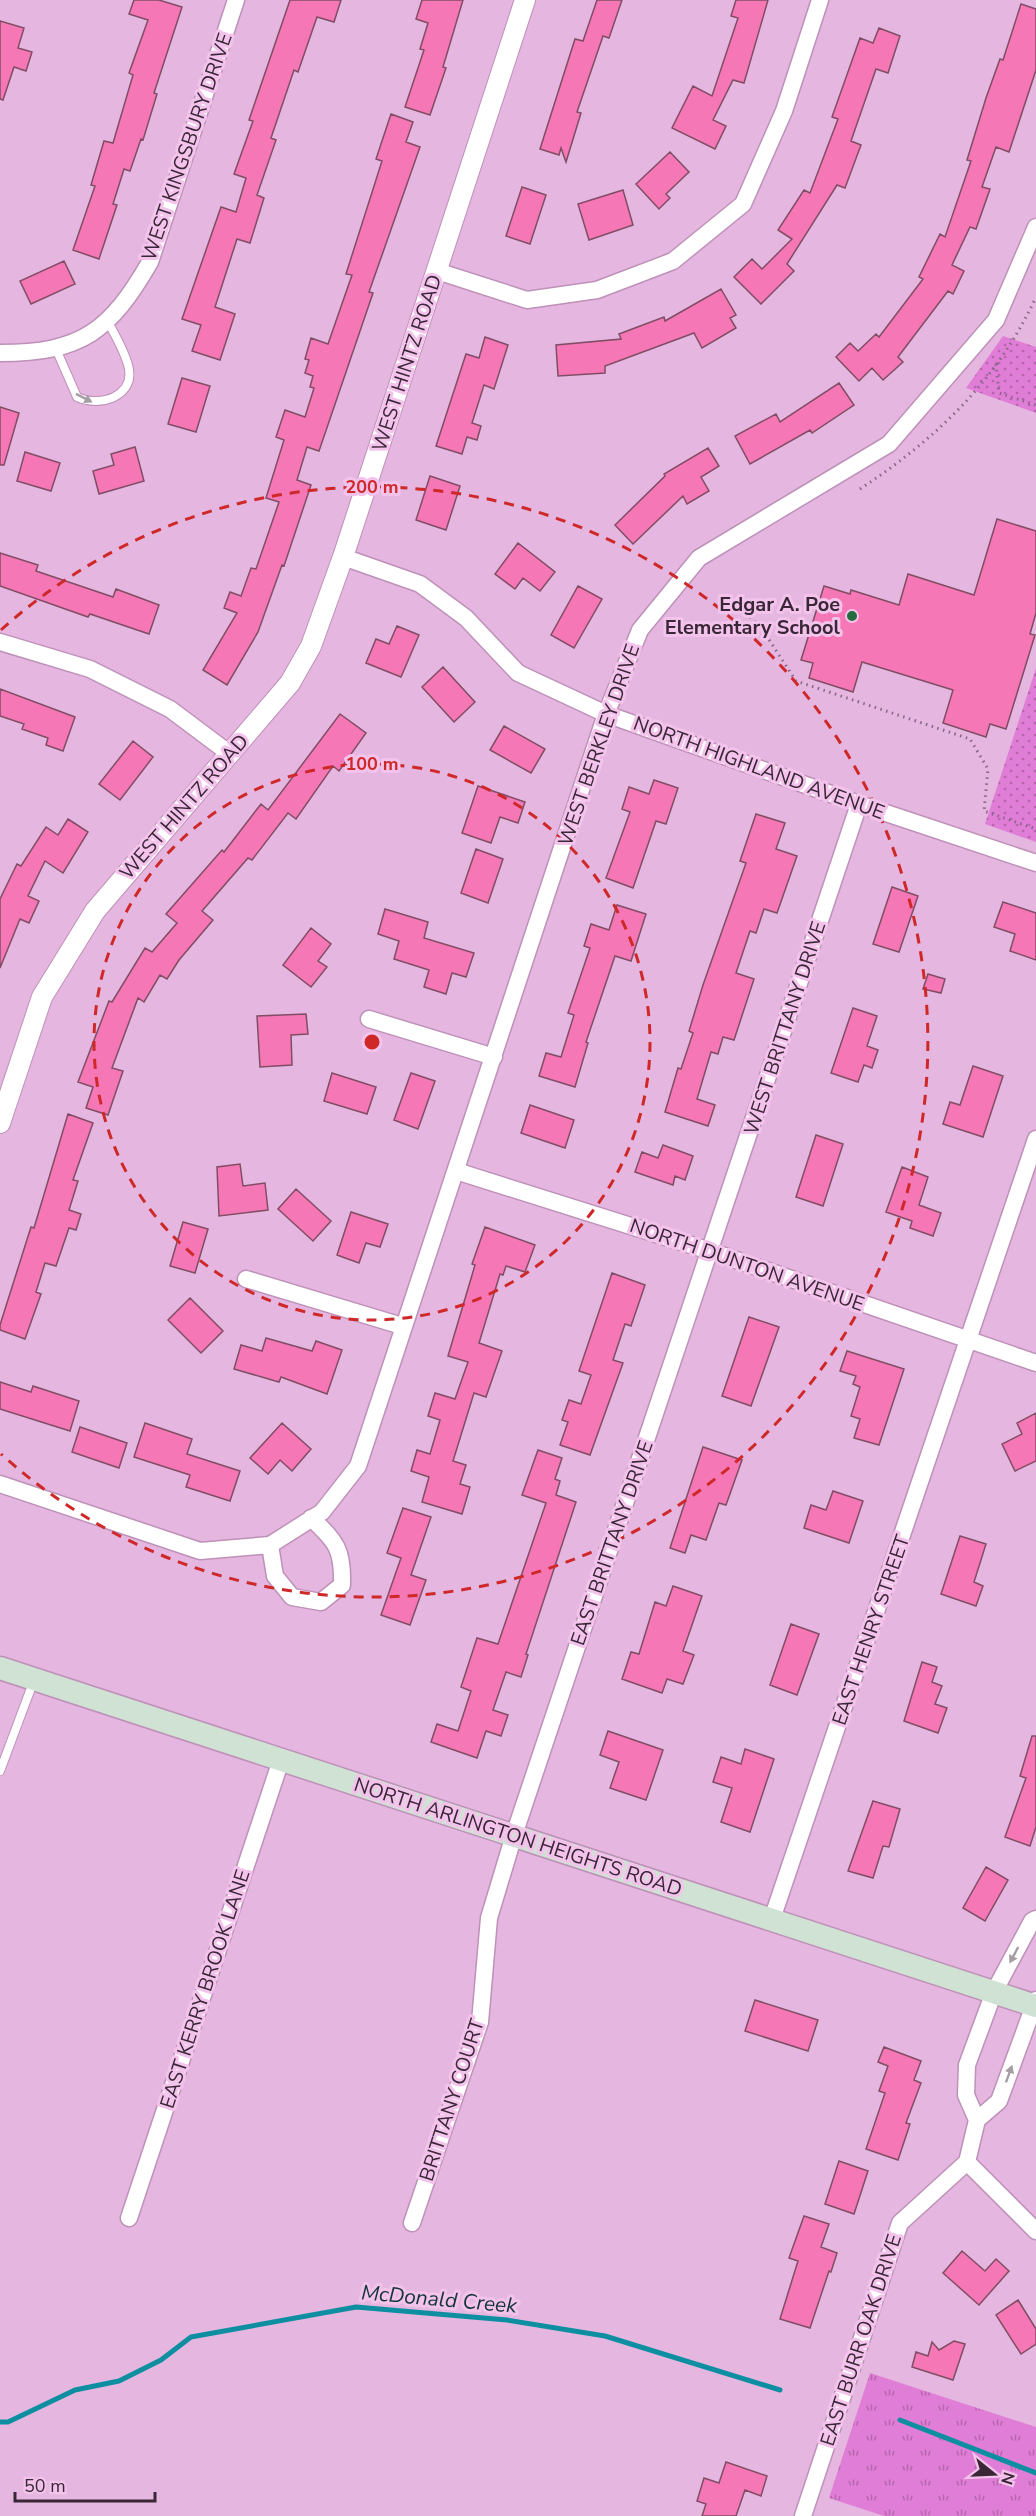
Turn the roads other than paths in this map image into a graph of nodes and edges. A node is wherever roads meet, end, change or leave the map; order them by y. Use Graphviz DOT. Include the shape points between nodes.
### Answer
graph roads {
  1 [pos="236,0"];
  2 [pos="525,0"];
  3 [pos="820,0"];
  4 [pos="1036,227"];
  5 [pos="437,272"];
  6 [pos="108,322"];
  7 [pos="56,349"];
  8 [pos="0,353"];
  9 [pos="343,557"];
  10 [pos="0,642"];
  11 [pos="606,714"];
  12 [pos="230,754"];
  13 [pos="859,804"];
  14 [pos="1036,863"];
  15 [pos="369,1018"];
  16 [pos="494,1057"];
  17 [pos="0,1123"];
  18 [pos="1036,1139"];
  19 [pos="456,1171"];
  20 [pos="710,1251"];
  21 [pos="246,1279"];
  22 [pos="402,1326"];
  23 [pos="969,1341"];
  24 [pos="1036,1363"];
  25 [pos="0,1484"];
  26 [pos="311,1518"];
  27 [pos="270,1545"];
  28 [pos="0,1668"];
  29 [pos="34,1679"];
  30 [pos="281,1760"];
  31 [pos="0,1771"];
  32 [pos="514,1835"];
  33 [pos="772,1919"];
  34 [pos="1036,1919"];
  35 [pos="994,1992"];
  36 [pos="1035,2004"];
  37 [pos="977,2120"];
  38 [pos="967,2162"];
  39 [pos="129,2218"];
  40 [pos="412,2223"];
  41 [pos="1036,2231"];
  42 [pos="803,2516"];
  1 -- 6 [label="street, WEST KINGSBURY DRIVE" via="150,262"];
  2 -- 5 [label="street, WEST HINTZ ROAD"];
  3 -- 5 [label="street" via="784,111 743,204 673,261 597,290 527,300"];
  4 -- 11 [label="street, WEST BERKLEY DRIVE" via="996,320 889,444 699,558 640,630"];
  5 -- 9 [label="street, WEST HINTZ ROAD"];
  6 -- 7 [label="street, WEST KINGSBURY DRIVE" via="80,340"];
  7 -- 6 [label="lane, one-way" via="77,397 99,403 113,398 125,385 129,366"];
  7 -- 8 [label="street, WEST KINGSBURY DRIVE"];
  9 -- 11 [label="street, NORTH HIGHLAND AVENUE" via="420,584 466,618 518,673"];
  9 -- 12 [label="street, WEST HINTZ ROAD" via="311,646 290,683"];
  10 -- 12 [label="street" via="90,669 170,709"];
  11 -- 13 [label="street, NORTH HIGHLAND AVENUE"];
  11 -- 16 [label="street, WEST BERKLEY DRIVE"];
  12 -- 17 [label="street, WEST HINTZ ROAD" via="95,911 42,997"];
  13 -- 14 [label="street, NORTH HIGHLAND AVENUE"];
  13 -- 20 [label="street, WEST BRITTANY DRIVE"];
  15 -- 16 [label="street"];
  16 -- 19 [label="street, WEST BERKLEY DRIVE"];
  18 -- 23 [label="street, EAST HENRY STREET"];
  19 -- 20 [label="street, NORTH DUNTON AVENUE"];
  19 -- 22 [label="street, WEST BERKLEY DRIVE"];
  20 -- 23 [label="street, NORTH DUNTON AVENUE"];
  20 -- 32 [label="street, EAST BRITTANY DRIVE"];
  21 -- 22 [label="street"];
  22 -- 26 [label="street, WEST BERKLEY DRIVE" via="358,1466 322,1512"];
  23 -- 24 [label="street, NORTH DUNTON AVENUE"];
  23 -- 33 [label="street, EAST HENRY STREET"];
  25 -- 27 [label="street" via="200,1551"];
  26 -- 27 [label="street"];
  26 -- 27 [label="street" via="329,1534 343,1558 342,1585 321,1602 292,1597 275,1576"];
  28 -- 29 [label="main road, NORTH ARLINGTON HEIGHTS ROAD"];
  29 -- 30 [label="main road, NORTH ARLINGTON HEIGHTS ROAD"];
  29 -- 31 [label="lane"];
  30 -- 32 [label="main road, NORTH ARLINGTON HEIGHTS ROAD"];
  30 -- 39 [label="street, EAST KERRY BROOK LANE"];
  32 -- 33 [label="main road, NORTH ARLINGTON HEIGHTS ROAD"];
  32 -- 40 [label="street, BRITTANY COURT" via="489,1917 480,2022"];
  33 -- 35 [label="main road, NORTH ARLINGTON HEIGHTS ROAD"];
  34 -- 35 [label="street, one-way"];
  35 -- 36 [label="main road, NORTH ARLINGTON HEIGHTS ROAD"];
  35 -- 37 [label="street" via="967,2065 966,2095"];
  37 -- 36 [label="street, one-way" via="999,2102"];
  37 -- 38 [label="street"];
  38 -- 41 [label="street"];
  38 -- 42 [label="street, EAST BURR OAK DRIVE" via="900,2223"];
}
